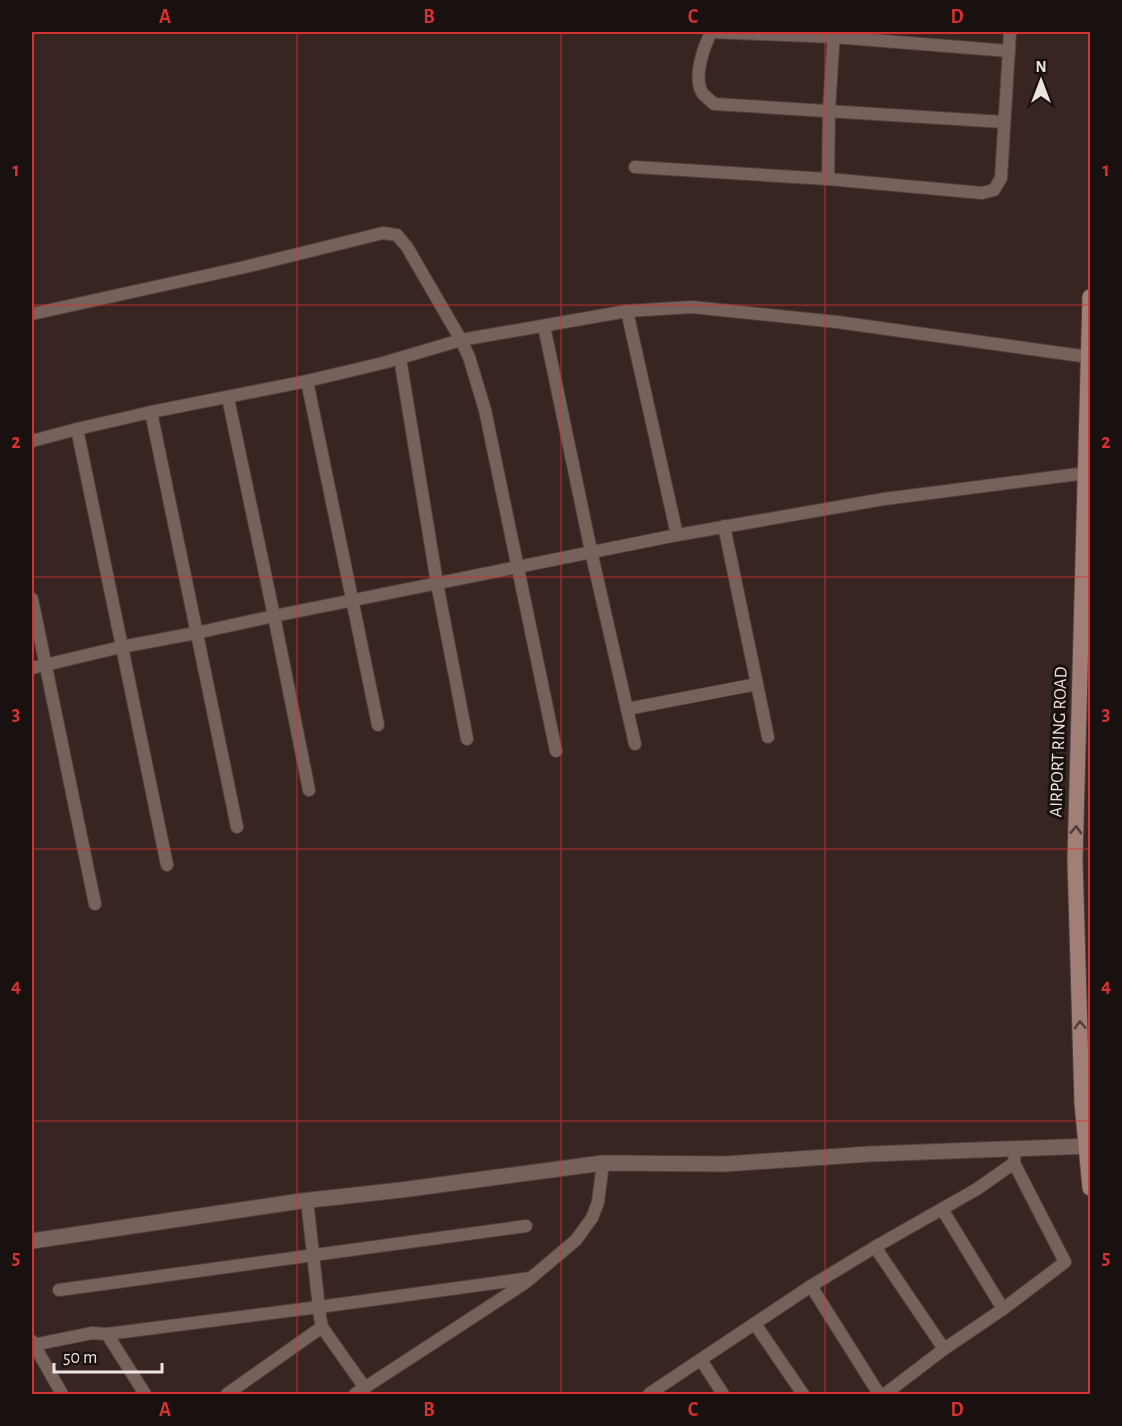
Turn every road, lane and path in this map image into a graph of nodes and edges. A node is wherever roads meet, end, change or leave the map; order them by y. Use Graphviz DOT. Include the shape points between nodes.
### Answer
graph roads {
  1 [pos="710,32"];
  2 [pos="1010,32"];
  3 [pos="834,34"];
  4 [pos="1009,51"];
  5 [pos="829,110"];
  6 [pos="1004,122"];
  7 [pos="635,167"];
  8 [pos="828,179"];
  9 [pos="1090,297"];
  10 [pos="627,311"];
  11 [pos="32,314"];
  12 [pos="544,326"];
  13 [pos="461,340"];
  14 [pos="1089,357"];
  15 [pos="400,358"];
  16 [pos="307,381"];
  17 [pos="228,398"];
  18 [pos="151,412"];
  19 [pos="77,429"];
  20 [pos="32,441"];
  21 [pos="1086,473"];
  22 [pos="724,526"];
  23 [pos="677,535"];
  24 [pos="591,551"];
  25 [pos="517,567"];
  26 [pos="437,583"];
  27 [pos="32,599"];
  28 [pos="353,600"];
  29 [pos="274,616"];
  30 [pos="1086,621"];
  31 [pos="196,633"];
  32 [pos="121,647"];
  33 [pos="45,666"];
  34 [pos="32,668"];
  35 [pos="757,684"];
  36 [pos="627,709"];
  37 [pos="378,725"];
  38 [pos="768,737"];
  39 [pos="467,739"];
  40 [pos="635,744"];
  41 [pos="556,751"];
  42 [pos="309,790"];
  43 [pos="237,827"];
  44 [pos="167,865"];
  45 [pos="95,904"];
  46 [pos="1088,1146"];
  47 [pos="1014,1156"];
  48 [pos="603,1163"];
  49 [pos="1090,1188"];
  50 [pos="307,1200"];
  51 [pos="942,1209"];
  52 [pos="526,1226"];
  53 [pos="32,1241"];
  54 [pos="875,1246"];
  55 [pos="313,1256"];
  56 [pos="531,1278"];
  57 [pos="811,1286"];
  58 [pos="59,1290"];
  59 [pos="319,1307"];
  60 [pos="1003,1309"];
  61 [pos="754,1324"];
  62 [pos="322,1327"];
  63 [pos="107,1334"];
  64 [pos="32,1343"];
  65 [pos="944,1349"];
  66 [pos="701,1360"];
  67 [pos="360,1391"];
  68 [pos="62,1395"];
  69 [pos="145,1395"];
  70 [pos="227,1395"];
  71 [pos="649,1395"];
  72 [pos="723,1395"];
  73 [pos="803,1395"];
  74 [pos="879,1395"];
  75 [pos="885,1395"];
  1 -- 3 [label="street"];
  1 -- 5 [label="street" via="702,50 699,76 702,92 714,104"];
  2 -- 4 [label="street"];
  3 -- 4 [label="street"];
  3 -- 5 [label="street"];
  4 -- 6 [label="street"];
  5 -- 6 [label="street"];
  5 -- 8 [label="street"];
  6 -- 8 [label="street" via="1001,178 994,190 982,193"];
  7 -- 8 [label="street"];
  9 -- 14 [label="main road, AIRPORT RING ROAD"];
  10 -- 12 [label="street"];
  10 -- 14 [label="street" via="692,307 837,322"];
  10 -- 23 [label="street"];
  11 -- 13 [label="street" via="383,233 397,235 407,247"];
  12 -- 13 [label="street"];
  12 -- 24 [label="street"];
  13 -- 15 [label="street"];
  13 -- 25 [label="street" via="485,410"];
  14 -- 21 [label="main road, AIRPORT RING ROAD"];
  15 -- 16 [label="street"];
  15 -- 26 [label="street"];
  16 -- 17 [label="street"];
  16 -- 28 [label="street"];
  17 -- 18 [label="street"];
  17 -- 29 [label="street"];
  18 -- 19 [label="street"];
  18 -- 31 [label="street"];
  19 -- 20 [label="street"];
  19 -- 32 [label="street"];
  21 -- 22 [label="street" via="884,499"];
  21 -- 30 [label="main road, AIRPORT RING ROAD"];
  22 -- 23 [label="street"];
  22 -- 35 [label="street"];
  23 -- 24 [label="street"];
  24 -- 25 [label="street"];
  24 -- 36 [label="street"];
  25 -- 26 [label="street"];
  25 -- 41 [label="street"];
  26 -- 28 [label="street"];
  26 -- 39 [label="street"];
  27 -- 33 [label="street"];
  28 -- 29 [label="street"];
  28 -- 37 [label="street"];
  29 -- 31 [label="street"];
  29 -- 42 [label="street"];
  46 -- 30 [label="main road, AIRPORT RING ROAD, one-way" via="1082,1091 1075,860"];
  31 -- 32 [label="street"];
  31 -- 43 [label="street"];
  32 -- 33 [label="street"];
  32 -- 44 [label="street"];
  33 -- 34 [label="street"];
  33 -- 45 [label="street"];
  35 -- 36 [label="street"];
  35 -- 38 [label="street"];
  36 -- 40 [label="street"];
  46 -- 47 [label="street"];
  46 -- 49 [label="main road, AIRPORT RING ROAD"];
  47 -- 48 [label="street" via="870,1154 725,1164"];
  47 -- 51 [label="street" via="977,1189"];
  47 -- 60 [label="street" via="1065,1262"];
  48 -- 50 [label="street"];
  48 -- 56 [label="street" via="592,1218 576,1240"];
  50 -- 53 [label="street"];
  50 -- 55 [label="street"];
  51 -- 54 [label="street"];
  51 -- 60 [label="street"];
  52 -- 55 [label="street"];
  54 -- 57 [label="street"];
  54 -- 65 [label="street"];
  55 -- 58 [label="street"];
  55 -- 59 [label="street"];
  56 -- 59 [label="street"];
  56 -- 67 [label="street"];
  57 -- 61 [label="street"];
  57 -- 74 [label="street"];
  59 -- 62 [label="street"];
  59 -- 63 [label="street"];
  60 -- 65 [label="street"];
  61 -- 66 [label="street"];
  61 -- 73 [label="street"];
  62 -- 67 [label="street"];
  62 -- 70 [label="street"];
  63 -- 64 [label="street"];
  63 -- 69 [label="street"];
  64 -- 68 [label="street"];
  65 -- 75 [label="street"];
  66 -- 71 [label="street"];
  66 -- 72 [label="street"];
}
